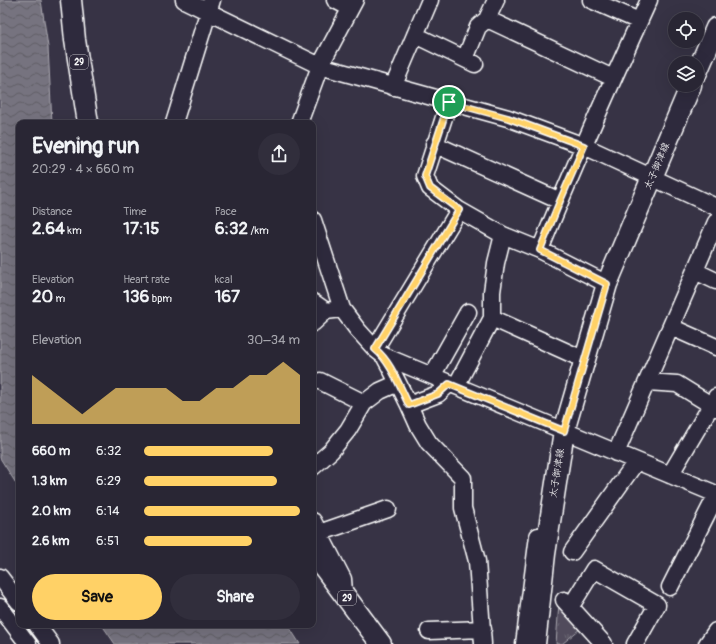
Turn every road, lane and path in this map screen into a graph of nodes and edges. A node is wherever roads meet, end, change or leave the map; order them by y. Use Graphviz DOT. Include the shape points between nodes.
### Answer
graph roads {
  1 [pos="71,0"];
  2 [pos="184,0"];
  3 [pos="335,0"];
  4 [pos="430,0"];
  5 [pos="496,0"];
  6 [pos="591,0"];
  7 [pos="649,0"];
  8 [pos="353,4"];
  9 [pos="210,6"];
  10 [pos="487,19"];
  11 [pos="639,21"];
  12 [pos="716,28"];
  13 [pos="415,35"];
  14 [pos="704,56"];
  15 [pos="320,66"];
  16 [pos="613,78"];
  17 [pos="393,87"];
  18 [pos="688,92"];
  19 [pos="449,102"];
  20 [pos="88,120"];
  21 [pos="175,120"];
  22 [pos="300,120"];
  23 [pos="434,144"];
  24 [pos="584,146"];
  25 [pos="651,178"];
  26 [pos="560,201"];
  27 [pos="716,207"];
  28 [pos="459,210"];
  29 [pos="716,222"];
  30 [pos="316,229"];
  31 [pos="503,235"];
  32 [pos="540,250"];
  33 [pos="695,271"];
  34 [pos="716,281"];
  35 [pos="607,284"];
  36 [pos="316,304"];
  37 [pos="342,309"];
  38 [pos="326,311"];
  39 [pos="468,312"];
  40 [pos="492,318"];
  41 [pos="316,320"];
  42 [pos="671,327"];
  43 [pos="716,347"];
  44 [pos="380,353"];
  45 [pos="585,360"];
  46 [pos="432,376"];
  47 [pos="320,381"];
  48 [pos="647,382"];
  49 [pos="398,383"];
  50 [pos="452,385"];
  51 [pos="364,403"];
  52 [pos="715,403"];
  53 [pos="409,405"];
  54 [pos="564,431"];
  55 [pos="616,454"];
  56 [pos="636,462"];
  57 [pos="316,464"];
  58 [pos="670,475"];
  59 [pos="555,486"];
  60 [pos="716,495"];
  61 [pos="388,510"];
  62 [pos="316,527"];
  63 [pos="572,552"];
  64 [pos="316,556"];
  65 [pos="0,578"];
  66 [pos="670,587"];
  67 [pos="344,593"];
  68 [pos="16,598"];
  69 [pos="2,616"];
  70 [pos="39,628"];
  71 [pos="716,630"];
  72 [pos="429,631"];
  73 [pos="483,637"];
  74 [pos="28,644"];
  75 [pos="51,644"];
  76 [pos="381,644"];
  77 [pos="524,644"];
  78 [pos="535,644"];
  79 [pos="544,644"];
  80 [pos="604,644"];
  81 [pos="635,644"];
  82 [pos="708,644"];
  1 -- 20 [label="main road, 29"];
  2 -- 9 [label="street"];
  3 -- 8 [label="street"];
  4 -- 13 [label="street"];
  5 -- 10 [label="street"];
  6 -- 11 [label="street"];
  7 -- 11 [label="street"];
  8 -- 15 [label="street"];
  9 -- 15 [label="street"];
  9 -- 21 [label="street"];
  10 -- 13 [label="street" via="478,27 470,62"];
  10 -- 16 [label="street"];
  11 -- 16 [label="street"];
  12 -- 14 [label="main road"];
  13 -- 17 [label="street"];
  15 -- 17 [label="street"];
  15 -- 22 [label="street"];
  16 -- 24 [label="street"];
  17 -- 19 [label="street"];
  18 -- 25 [label="main road, 太子御津線"];
  19 -- 23 [label="street"];
  19 -- 24 [label="street" via="508,118"];
  23 -- 26 [label="street"];
  23 -- 28 [label="street" via="425,176 430,188"];
  24 -- 25 [label="street"];
  24 -- 26 [label="street"];
  25 -- 27 [label="street"];
  25 -- 35 [label="main road, 太子御津線"];
  26 -- 32 [label="street"];
  28 -- 31 [label="street"];
  28 -- 44 [label="street"];
  29 -- 33 [label="street"];
  30 -- 37 [label="street"];
  31 -- 32 [label="street"];
  31 -- 40 [label="street" via="492,292"];
  32 -- 35 [label="street"];
  33 -- 34 [label="street"];
  33 -- 42 [label="street"];
  35 -- 45 [label="main road, 太子御津線"];
  36 -- 38 [label="street"];
  37 -- 38 [label="street"];
  37 -- 44 [label="street"];
  38 -- 41 [label="street"];
  39 -- 46 [label="street"];
  40 -- 45 [label="street"];
  40 -- 50 [label="street"];
  42 -- 43 [label="street"];
  42 -- 48 [label="street"];
  44 -- 46 [label="street"];
  44 -- 49 [label="street"];
  45 -- 54 [label="main road, 太子御津線"];
  46 -- 50 [label="street"];
  47 -- 51 [label="street"];
  48 -- 52 [label="street" via="677,384"];
  48 -- 55 [label="street"];
  49 -- 51 [label="street" via="380,391"];
  49 -- 53 [label="street"];
  50 -- 53 [label="street" via="438,394"];
  50 -- 54 [label="street"];
  51 -- 57 [label="street" via="331,452"];
  52 -- 58 [label="street"];
  53 -- 73 [label="street" via="429,443 463,478 462,508 477,561"];
  54 -- 55 [label="street"];
  54 -- 59 [label="main road, 太子御津線"];
  55 -- 56 [label="street"];
  56 -- 58 [label="street"];
  56 -- 63 [label="street"];
  58 -- 60 [label="street"];
  59 -- 77 [label="street" via="541,522"];
  59 -- 78 [label="main road, 太子御津線"];
  59 -- 79 [label="street" via="557,523"];
  60 -- 66 [label="street"];
  61 -- 62 [label="street"];
  62 -- 67 [label="street" via="343,579"];
  64 -- 67 [label="main road, 29"];
  65 -- 68 [label="street"];
  67 -- 76 [label="main road, 29"];
  69 -- 74 [label="street"];
  70 -- 75 [label="street"];
  71 -- 82 [label="street"];
  72 -- 73 [label="street"];
  80 -- 81 [label="street" via="566,603 594,569 657,605"];
}
